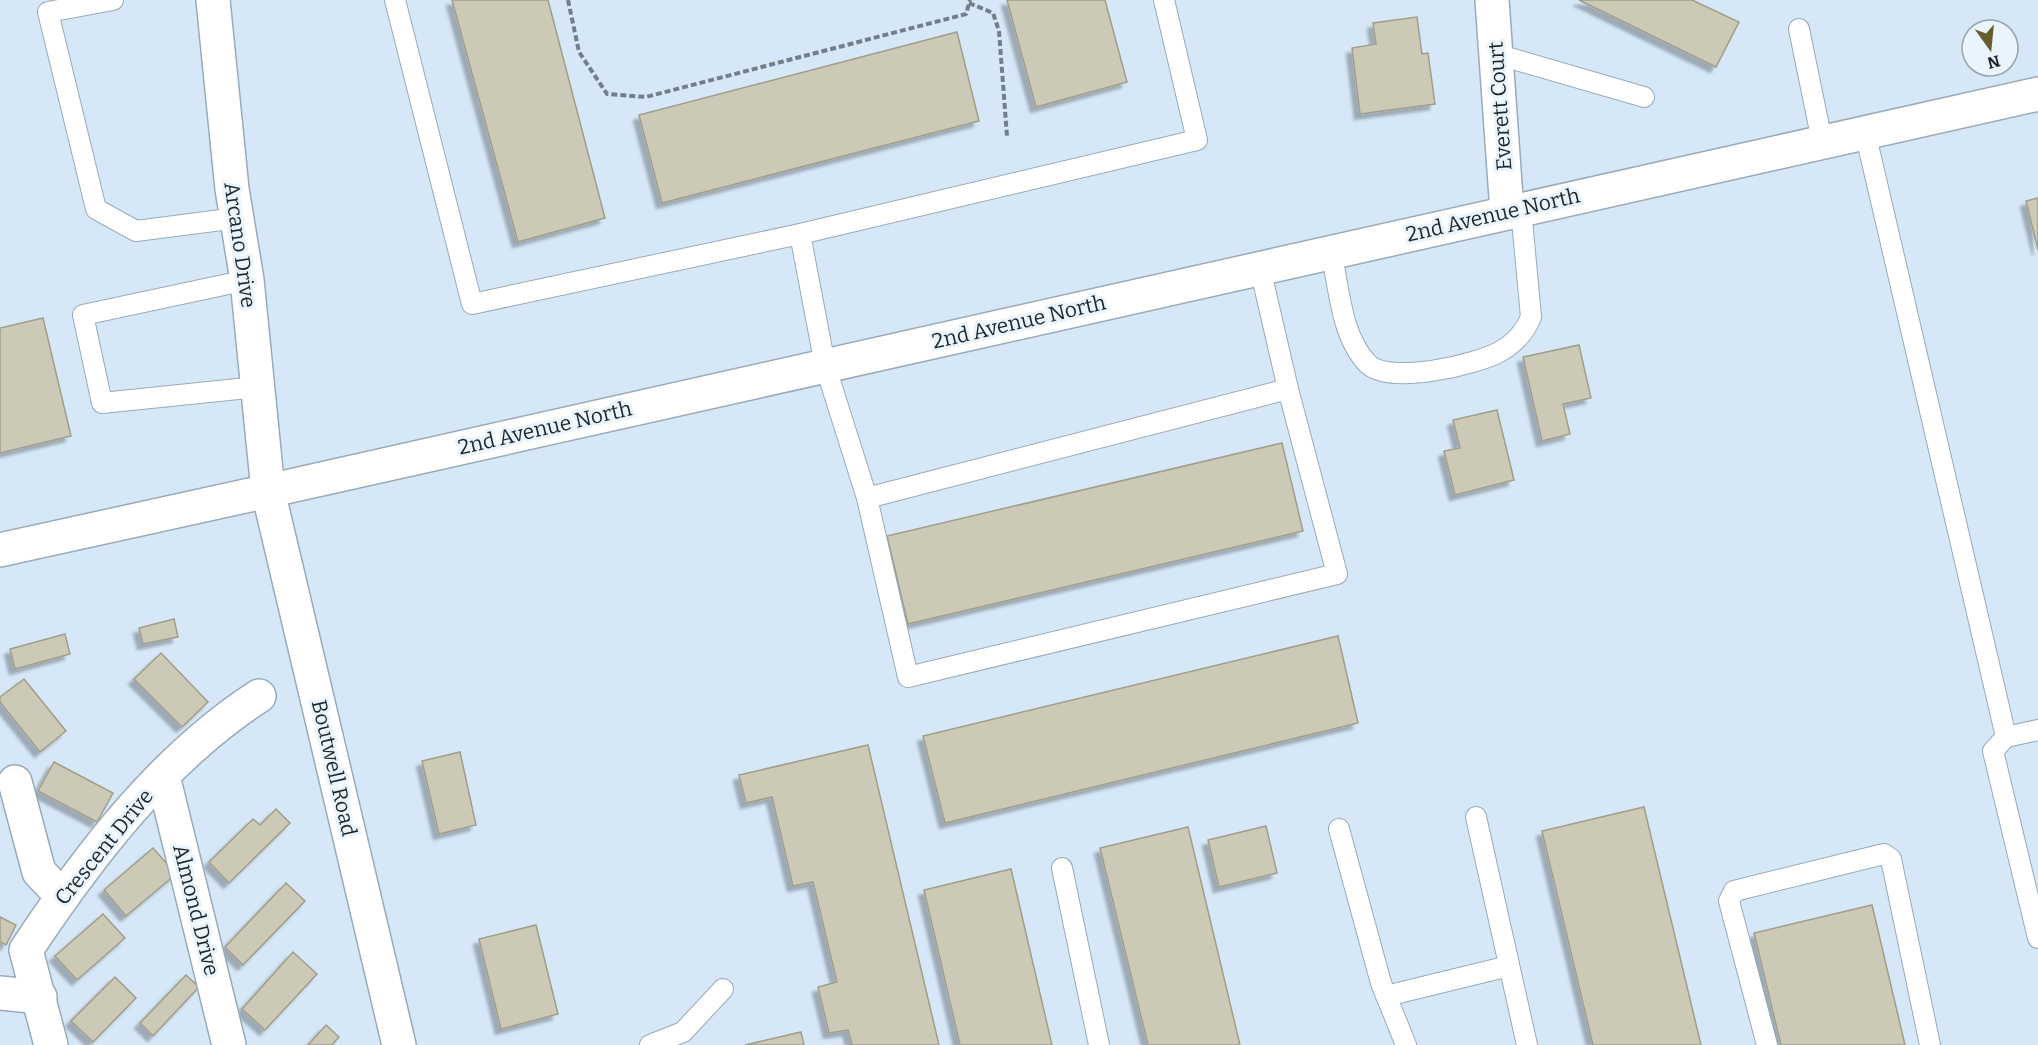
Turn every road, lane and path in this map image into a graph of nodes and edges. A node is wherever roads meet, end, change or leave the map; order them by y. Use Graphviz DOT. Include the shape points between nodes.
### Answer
graph roads {
  1 [pos="113,0"];
  2 [pos="213,0"];
  3 [pos="395,0"];
  4 [pos="568,0"];
  5 [pos="1164,0"];
  6 [pos="1492,0"];
  7 [pos="970,1"];
  8 [pos="1799,29"];
  9 [pos="1496,54"];
  10 [pos="2038,94"];
  11 [pos="1644,97"];
  12 [pos="1865,132"];
  13 [pos="1007,136"];
  14 [pos="1822,141"];
  15 [pos="1514,211"];
  16 [pos="237,218"];
  17 [pos="800,234"];
  18 [pos="1331,251"];
  19 [pos="1260,268"];
  20 [pos="247,280"];
  21 [pos="825,365"];
  22 [pos="257,387"];
  23 [pos="1288,389"];
  24 [pos="268,490"];
  25 [pos="867,498"];
  26 [pos="0,550"];
  27 [pos="259,696"];
  28 [pos="2038,730"];
  29 [pos="2006,737"];
  30 [pos="163,776"];
  31 [pos="15,782"];
  32 [pos="1476,817"];
  33 [pos="1339,829"];
  34 [pos="1062,868"];
  35 [pos="62,896"];
  36 [pos="2038,938"];
  37 [pos="1509,966"];
  38 [pos="723,989"];
  39 [pos="0,993"];
  40 [pos="39,996"];
  41 [pos="1386,996"];
  42 [pos="51,1045"];
  43 [pos="229,1045"];
  44 [pos="399,1045"];
  45 [pos="650,1045"];
  46 [pos="1099,1045"];
  47 [pos="1406,1045"];
  48 [pos="1527,1045"];
  49 [pos="1767,1045"];
  50 [pos="1930,1045"];
  1 -- 16 [label="lane" via="48,12 96,209 136,231"];
  2 -- 16 [label="street, Arcano Drive"];
  3 -- 17 [label="lane" via="472,304"];
  4 -- 7 [label="path" via="579,52 607,94 646,97 966,14"];
  5 -- 17 [label="lane" via="1197,140"];
  6 -- 9 [label="street, Everett Court"];
  7 -- 13 [label="path" via="993,13 999,31"];
  8 -- 14 [label="lane"];
  9 -- 11 [label="lane"];
  9 -- 15 [label="street, Everett Court"];
  10 -- 12 [label="street, 2nd Avenue North"];
  12 -- 14 [label="street, 2nd Avenue North"];
  12 -- 29 [label="lane"];
  14 -- 15 [label="street, 2nd Avenue North"];
  15 -- 18 [label="street, 2nd Avenue North"];
  15 -- 18 [label="lane" via="1531,317 1525,330 1500,351 1458,367 1399,375 1370,366 1356,349"];
  16 -- 20 [label="street, Arcano Drive"];
  17 -- 21 [label="lane"];
  18 -- 19 [label="street, 2nd Avenue North"];
  19 -- 21 [label="street, 2nd Avenue North"];
  19 -- 23 [label="lane"];
  20 -- 22 [label="street, Arcano Drive"];
  20 -- 22 [label="lane" via="83,315 102,403"];
  21 -- 24 [label="street, 2nd Avenue North"];
  21 -- 25 [label="lane"];
  22 -- 24 [label="street, Arcano Drive"];
  23 -- 25 [label="lane"];
  23 -- 25 [label="lane" via="1337,574 908,677"];
  24 -- 26 [label="street, 2nd Avenue North"];
  24 -- 44 [label="street, Boutwell Road"];
  27 -- 30 [label="street, Crescent Drive" via="230,714"];
  28 -- 29 [label="lane"];
  29 -- 36 [label="lane" via="1993,751"];
  30 -- 35 [label="street, Crescent Drive" via="122,820"];
  30 -- 43 [label="street, Almond Drive"];
  31 -- 35 [label="street" via="39,872"];
  32 -- 37 [label="lane"];
  33 -- 41 [label="lane"];
  34 -- 46 [label="lane"];
  35 -- 40 [label="street, Crescent Drive" via="27,950"];
  37 -- 41 [label="lane"];
  37 -- 48 [label="lane"];
  38 -- 45 [label="lane" via="683,1032"];
  39 -- 40 [label="street"];
  40 -- 42 [label="street, Crescent Drive"];
  41 -- 47 [label="lane"];
  49 -- 50 [label="lane" via="1729,901 1734,891 1884,854 1890,859"];
}
